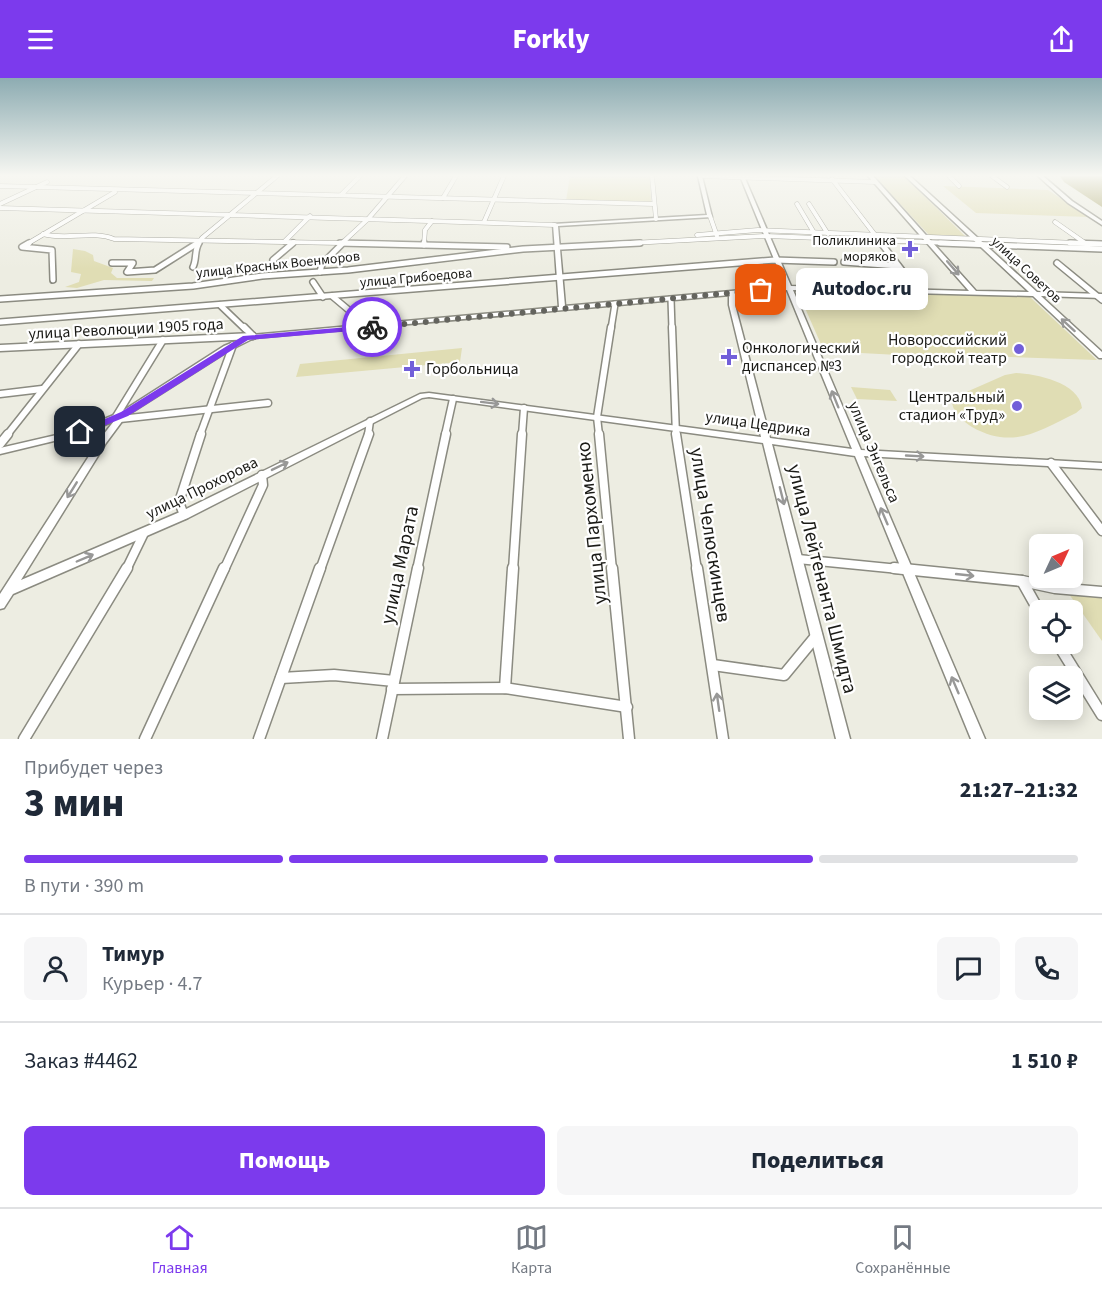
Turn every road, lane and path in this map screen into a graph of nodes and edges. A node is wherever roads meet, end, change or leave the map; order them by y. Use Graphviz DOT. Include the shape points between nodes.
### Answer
graph roads {
  1 [pos="0,207"];
  2 [pos="88,207"];
  3 [pos="241,207"];
  4 [pos="378,207"];
  5 [pos="491,207"];
  6 [pos="654,207"];
  7 [pos="708,207"];
  8 [pos="754,207"];
  9 [pos="799,207"];
  10 [pos="811,207"];
  11 [pos="852,207"];
  12 [pos="898,207"];
  13 [pos="940,207"];
  14 [pos="1077,207"];
  15 [pos="82,210"];
  16 [pos="233,213"];
  17 [pos="310,216"];
  18 [pos="710,216"];
  19 [pos="368,219"];
  20 [pos="656,219"];
  21 [pos="432,221"];
  22 [pos="483,222"];
  23 [pos="1055,222"];
  24 [pos="1102,223"];
  25 [pos="557,224"];
  26 [pos="765,233"];
  27 [pos="814,233"];
  28 [pos="828,233"];
  29 [pos="43,234"];
  30 [pos="715,234"];
  31 [pos="873,235"];
  32 [pos="927,237"];
  33 [pos="721,238"];
  34 [pos="817,238"];
  35 [pos="200,239"];
  36 [pos="831,239"];
  37 [pos="975,239"];
  38 [pos="878,241"];
  39 [pos="284,242"];
  40 [pos="294,242"];
  41 [pos="344,243"];
  42 [pos="932,243"];
  43 [pos="1086,243"];
  44 [pos="558,244"];
  45 [pos="1102,244"];
  46 [pos="424,245"];
  47 [pos="982,245"];
  48 [pos="502,247"];
  49 [pos="1094,249"];
  50 [pos="1102,249"];
  51 [pos="487,253"];
  52 [pos="1102,255"];
  53 [pos="273,260"];
  54 [pos="775,260"];
  55 [pos="834,262"];
  56 [pos="844,262"];
  57 [pos="112,263"];
  58 [pos="1057,263"];
  59 [pos="898,266"];
  60 [pos="193,267"];
  61 [pos="320,272"];
  62 [pos="560,278"];
  63 [pos="53,280"];
  64 [pos="313,282"];
  65 [pos="789,288"];
  66 [pos="918,291"];
  67 [pos="738,292"];
  68 [pos="975,292"];
  69 [pos="1034,294"];
  70 [pos="332,296"];
  71 [pos="323,297"];
  72 [pos="1101,297"];
  73 [pos="0,299"];
  74 [pos="671,299"];
  75 [pos="615,304"];
  76 [pos="220,305"];
  77 [pos="562,309"];
  78 [pos="0,322"];
  79 [pos="366,328"];
  80 [pos="250,335"];
  81 [pos="163,340"];
  82 [pos="235,341"];
  83 [pos="79,344"];
  84 [pos="0,348"];
  85 [pos="1102,356"];
  86 [pos="42,389"];
  87 [pos="0,394"];
  88 [pos="412,399"];
  89 [pos="453,399"];
  90 [pos="268,403"];
  91 [pos="524,408"];
  92 [pos="209,409"];
  93 [pos="120,417"];
  94 [pos="597,417"];
  95 [pos="370,421"];
  96 [pos="675,428"];
  97 [pos="80,432"];
  98 [pos="767,440"];
  99 [pos="103,441"];
  100 [pos="0,444"];
  101 [pos="0,451"];
  102 [pos="857,453"];
  103 [pos="1051,463"];
  104 [pos="1102,466"];
  105 [pos="262,475"];
  106 [pos="184,515"];
  107 [pos="1102,531"];
  108 [pos="144,533"];
  109 [pos="798,559"];
  110 [pos="28,562"];
  111 [pos="907,570"];
  112 [pos="52,572"];
  113 [pos="1022,581"];
  114 [pos="6,591"];
  115 [pos="1102,592"];
  116 [pos="1033,600"];
  117 [pos="0,604"];
  118 [pos="817,635"];
  119 [pos="1064,654"];
  120 [pos="713,665"];
  121 [pos="281,678"];
  122 [pos="393,685"];
  123 [pos="505,688"];
  124 [pos="627,707"];
  125 [pos="1102,715"];
  126 [pos="24,739"];
  127 [pos="145,739"];
  128 [pos="259,739"];
  129 [pos="382,739"];
  130 [pos="629,739"];
  131 [pos="723,739"];
  132 [pos="843,739"];
  133 [pos="978,739"];
  1 -- 15 [label="street"];
  2 -- 15 [label="street"];
  3 -- 16 [label="street"];
  4 -- 19 [label="street"];
  5 -- 22 [label="street"];
  6 -- 20 [label="street"];
  7 -- 18 [label="street"];
  8 -- 26 [label="street, улица Энгельса"];
  9 -- 27 [label="street"];
  10 -- 28 [label="street"];
  11 -- 31 [label="street"];
  12 -- 32 [label="street"];
  13 -- 37 [label="street, улица Советов"];
  14 -- 24 [label="street"];
  15 -- 16 [label="street"];
  15 -- 29 [label="street"];
  16 -- 17 [label="street"];
  16 -- 35 [label="street"];
  17 -- 19 [label="street"];
  17 -- 39 [label="street"];
  18 -- 20 [label="street"];
  18 -- 30 [label="street"];
  19 -- 21 [label="street"];
  19 -- 41 [label="street"];
  20 -- 25 [label="street"];
  21 -- 22 [label="street"];
  21 -- 46 [label="street" via="425,230"];
  22 -- 25 [label="street"];
  23 -- 43 [label="street"];
  25 -- 44 [label="street"];
  26 -- 27 [label="street"];
  26 -- 30 [label="street"];
  26 -- 33 [label="street"];
  26 -- 34 [label="street"];
  26 -- 54 [label="street, улица Энгельса"];
  27 -- 28 [label="street"];
  27 -- 34 [label="street"];
  28 -- 31 [label="street"];
  28 -- 36 [label="street"];
  29 -- 35 [label="street"];
  29 -- 63 [label="street" via="22,247 52,250"];
  30 -- 33 [label="street"];
  30 -- 44 [label="street"];
  31 -- 32 [label="street"];
  31 -- 38 [label="street"];
  32 -- 37 [label="street"];
  32 -- 42 [label="street"];
  33 -- 44 [label="street"];
  34 -- 36 [label="street"];
  35 -- 39 [label="street"];
  35 -- 57 [label="street" via="154,270 127,272 133,263"];
  35 -- 60 [label="street"];
  36 -- 38 [label="street"];
  37 -- 43 [label="street"];
  37 -- 47 [label="street, улица Советов"];
  38 -- 42 [label="street"];
  38 -- 59 [label="street"];
  39 -- 40 [label="street"];
  40 -- 41 [label="street"];
  40 -- 53 [label="street"];
  41 -- 46 [label="street"];
  41 -- 61 [label="street" via="322,264"];
  42 -- 47 [label="street"];
  42 -- 68 [label="street, one-way"];
  43 -- 45 [label="street"];
  43 -- 49 [label="street"];
  44 -- 48 [label="street"];
  44 -- 51 [label="street, улица Красных Военморов"];
  44 -- 62 [label="street"];
  46 -- 48 [label="street"];
  47 -- 49 [label="street"];
  47 -- 69 [label="street, улица Советов"];
  48 -- 51 [label="street"];
  49 -- 50 [label="street"];
  49 -- 52 [label="street"];
  51 -- 61 [label="street, улица Красных Военморов"];
  54 -- 55 [label="street, улица Грибоедова"];
  54 -- 62 [label="street, улица Грибоедова"];
  54 -- 65 [label="street, улица Энгельса"];
  56 -- 59 [label="street"];
  58 -- 72 [label="street"];
  59 -- 66 [label="street"];
  61 -- 73 [label="street, улица Красных Военморов" via="194,286"];
  62 -- 70 [label="street, улица Грибоедова"];
  62 -- 77 [label="street"];
  64 -- 71 [label="street"];
  65 -- 66 [label="street"];
  65 -- 67 [label="street"];
  102 -- 65 [label="street, улица Энгельса, one-way"];
  66 -- 68 [label="street"];
  67 -- 74 [label="street"];
  67 -- 98 [label="street, улица Лейтенанта Шмидта" via="732,297 732,305"];
  68 -- 69 [label="street"];
  69 -- 72 [label="street"];
  85 -- 69 [label="street, улица Советов, one-way"];
  70 -- 71 [label="street, улица Грибоедова"];
  70 -- 79 [label="street"];
  71 -- 76 [label="street, улица Грибоедова"];
  74 -- 75 [label="street"];
  74 -- 96 [label="street, улица Челюскинцев"];
  75 -- 77 [label="street"];
  75 -- 94 [label="street, улица Пархоменко"];
  76 -- 78 [label="street, улица Грибоедова"];
  76 -- 80 [label="street"];
  77 -- 79 [label="street"];
  79 -- 80 [label="street"];
  80 -- 82 [label="street"];
  81 -- 82 [label="street, улица Революции 1905 года"];
  81 -- 83 [label="street, улица Революции 1905 года"];
  81 -- 93 [label="street"];
  82 -- 92 [label="street"];
  82 -- 93 [label="street"];
  83 -- 84 [label="street, улица Революции 1905 года"];
  83 -- 86 [label="street"];
  86 -- 87 [label="street"];
  86 -- 100 [label="street"];
  88 -- 89 [label="street, улица Цедрика" via="429,395"];
  88 -- 95 [label="street, улица Прохорова"];
  89 -- 91 [label="street, улица Цедрика, one-way"];
  89 -- 122 [label="street, улица Марата"];
  90 -- 92 [label="street"];
  91 -- 94 [label="street, улица Цедрика"];
  91 -- 123 [label="street"];
  92 -- 93 [label="street"];
  92 -- 106 [label="street" via="179,502"];
  93 -- 97 [label="street"];
  93 -- 99 [label="street"];
  94 -- 96 [label="street, улица Цедрика"];
  94 -- 124 [label="street, улица Пархоменко"];
  105 -- 95 [label="street, улица Прохорова, one-way"];
  95 -- 121 [label="street" via="371,428"];
  96 -- 98 [label="street, улица Цедрика"];
  96 -- 120 [label="street, улица Челюскинцев"];
  97 -- 99 [label="street" via="99,433"];
  97 -- 101 [label="street"];
  98 -- 102 [label="street, улица Цедрика"];
  98 -- 109 [label="street, улица Лейтенанта Шмидта, one-way"];
  99 -- 110 [label="street, one-way"];
  102 -- 103 [label="street, улица Цедрика, one-way"];
  111 -- 102 [label="street, улица Энгельса, one-way"];
  103 -- 104 [label="street, улица Цедрика"];
  103 -- 107 [label="street"];
  105 -- 106 [label="street, улица Прохорова"];
  105 -- 127 [label="street" via="263,484"];
  106 -- 108 [label="street, улица Прохорова"];
  112 -- 108 [label="street, улица Прохорова, one-way"];
  108 -- 126 [label="street" via="137,551"];
  109 -- 111 [label="street"];
  109 -- 118 [label="street, улица Лейтенанта Шмидта"];
  110 -- 112 [label="street" via="31,576"];
  110 -- 114 [label="street"];
  111 -- 113 [label="street, one-way"];
  133 -- 111 [label="street, улица Энгельса, one-way"];
  112 -- 114 [label="street, улица Прохорова"];
  113 -- 115 [label="street"];
  113 -- 116 [label="street"];
  114 -- 117 [label="street"];
  118 -- 120 [label="street" via="784,675"];
  118 -- 132 [label="street, улица Лейтенанта Шмидта"];
  119 -- 125 [label="street"];
  131 -- 120 [label="street, улица Челюскинцев, one-way"];
  121 -- 122 [label="street" via="334,675"];
  121 -- 128 [label="street"];
  122 -- 123 [label="street"];
  122 -- 129 [label="street, улица Марата"];
  123 -- 124 [label="street"];
  124 -- 130 [label="street, улица Пархоменко"];
}
